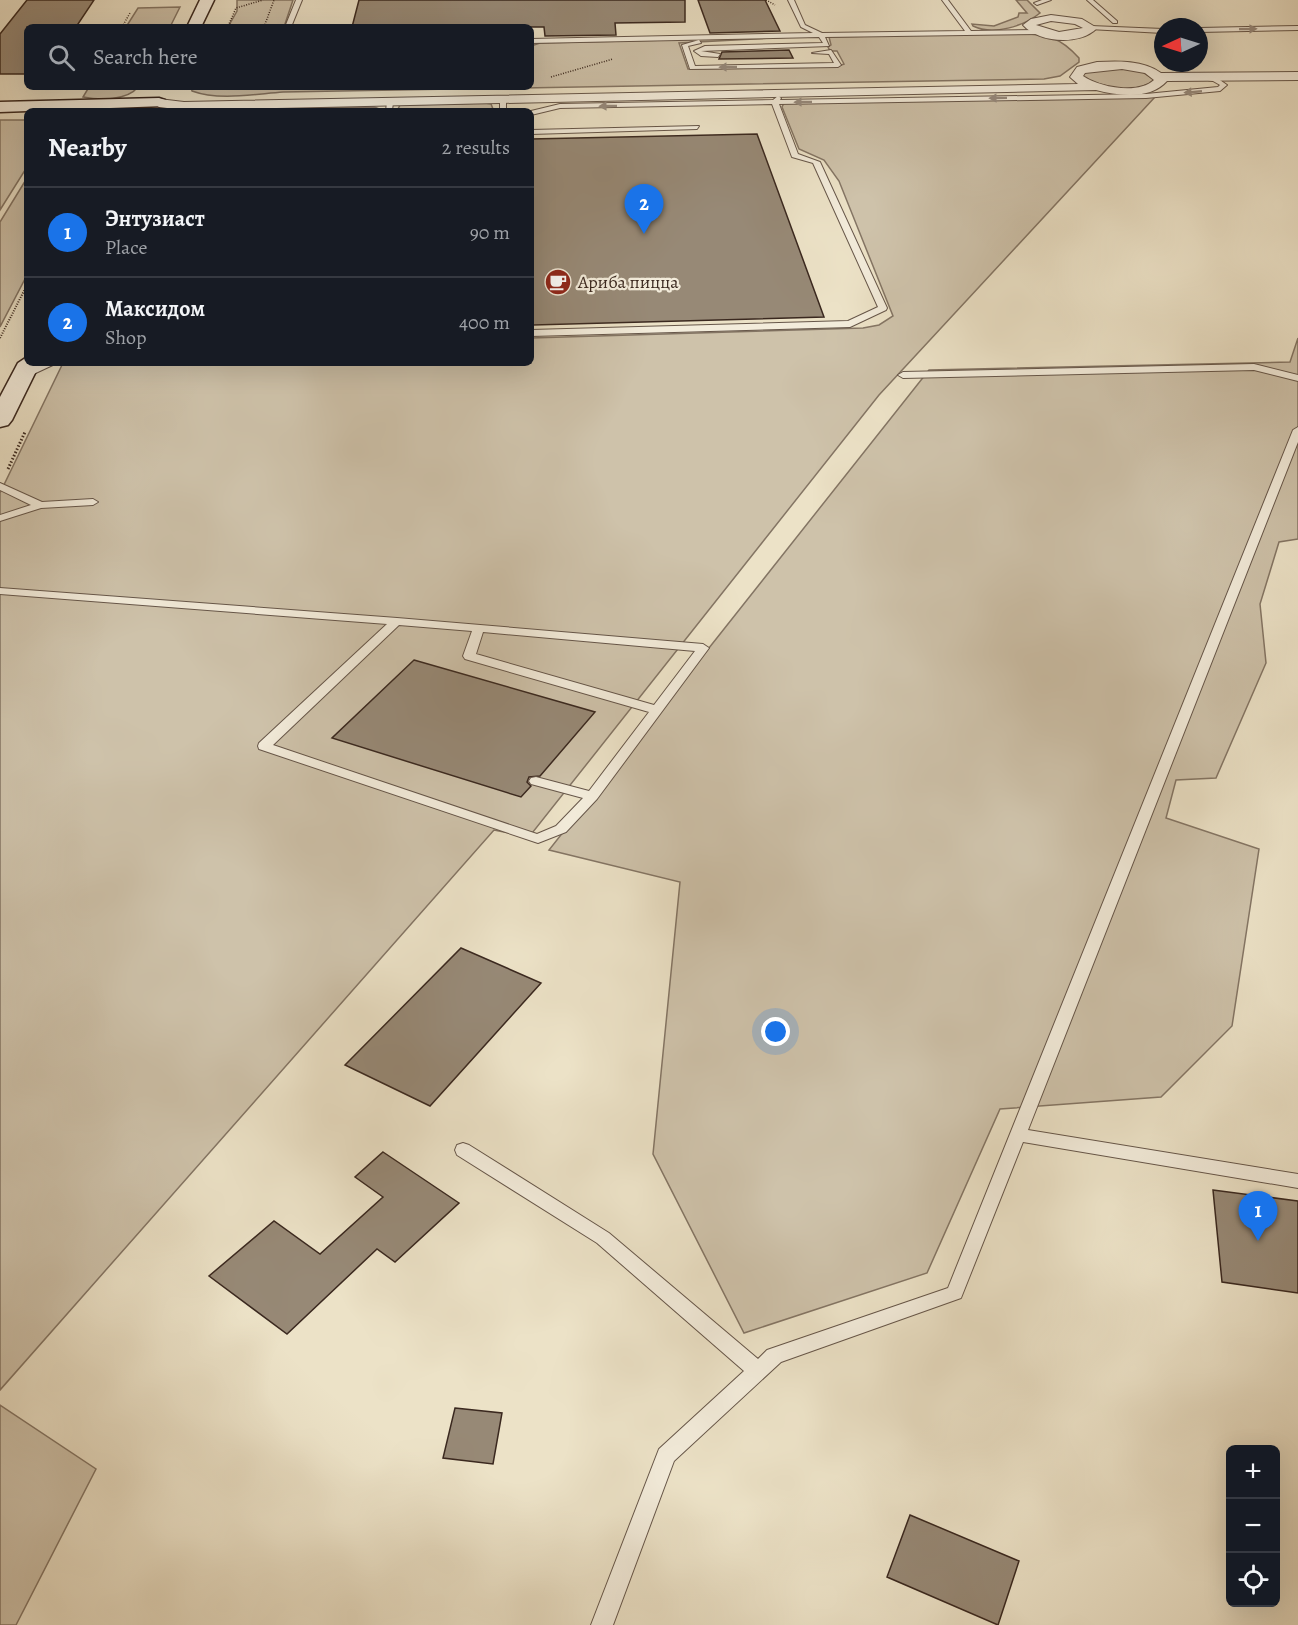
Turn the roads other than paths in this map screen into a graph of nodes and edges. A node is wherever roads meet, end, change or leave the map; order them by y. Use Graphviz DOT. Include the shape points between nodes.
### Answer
graph roads {
  1 [pos="207,0"];
  2 [pos="299,0"];
  3 [pos="791,0"];
  4 [pos="945,0"];
  5 [pos="1090,0"];
  6 [pos="1040,6"];
  7 [pos="1074,20"];
  8 [pos="1115,22"];
  9 [pos="195,24"];
  10 [pos="289,24"];
  11 [pos="1104,28"];
  12 [pos="1298,28"];
  13 [pos="1036,30"];
  14 [pos="1208,30"];
  15 [pos="1003,31"];
  16 [pos="1154,31"];
  17 [pos="969,32"];
  18 [pos="1089,34"];
  19 [pos="822,35"];
  20 [pos="1063,35"];
  21 [pos="798,36"];
  22 [pos="534,40"];
  23 [pos="777,46"];
  24 [pos="740,50"];
  25 [pos="717,53"];
  26 [pos="813,53"];
  27 [pos="1109,56"];
  28 [pos="1086,59"];
  29 [pos="1135,68"];
  30 [pos="1076,75"];
  31 [pos="1298,76"];
  32 [pos="1160,77"];
  33 [pos="1199,77"];
  34 [pos="1095,87"];
  35 [pos="166,90"];
  36 [pos="238,92"];
  37 [pos="790,93"];
  38 [pos="272,97"];
  39 [pos="775,103"];
  40 [pos="503,105"];
  41 [pos="389,106"];
  42 [pos="0,107"];
  43 [pos="157,107"];
  44 [pos="534,112"];
  45 [pos="697,127"];
  46 [pos="534,132"];
  47 [pos="534,333"];
  48 [pos="40,366"];
  49 [pos="25,370"];
  50 [pos="903,375"];
  51 [pos="1298,378"];
  52 [pos="0,420"];
  53 [pos="1298,430"];
  54 [pos="0,486"];
  55 [pos="93,502"];
  56 [pos="40,505"];
  57 [pos="0,518"];
  58 [pos="0,591"];
  59 [pos="397,621"];
  60 [pos="479,628"];
  61 [pos="657,710"];
  62 [pos="536,781"];
  63 [pos="591,796"];
  64 [pos="1018,1135"];
  65 [pos="463,1150"];
  66 [pos="1298,1181"];
  67 [pos="758,1371"];
  68 [pos="602,1625"];
  1 -- 9 [label="main road"];
  2 -- 10 [label="lane"];
  3 -- 19 [label="lane" via="803,26"];
  4 -- 17 [label="lane"];
  5 -- 8 [label="lane"];
  6 -- 7 [label="street"];
  6 -- 13 [label="street" via="1030,23"];
  7 -- 8 [label="lane"];
  7 -- 18 [label="street"];
  8 -- 11 [label="lane"];
  11 -- 16 [label="lane"];
  11 -- 18 [label="lane"];
  14 -- 12 [label="lane, one-way"];
  13 -- 15 [label="lane"];
  13 -- 15 [label="lane"];
  13 -- 20 [label="street"];
  15 -- 17 [label="lane"];
  17 -- 19 [label="lane"];
  18 -- 20 [label="street"];
  19 -- 21 [label="lane"];
  19 -- 23 [label="lane" via="827,45"];
  20 -- 28 [label="street"];
  21 -- 22 [label="lane"];
  26 -- 21 [label="lane, one-way" via="831,52 838,65 692,68 685,45 786,40"];
  23 -- 24 [label="lane"];
  23 -- 25 [label="lane" via="697,51"];
  27 -- 29 [label="street"];
  28 -- 29 [label="street" via="1107,66"];
  28 -- 30 [label="street"];
  29 -- 32 [label="street"];
  30 -- 34 [label="street" via="1079,81"];
  30 -- 38 [label="street" via="1042,81"];
  31 -- 33 [label="street"];
  32 -- 33 [label="street"];
  32 -- 34 [label="street" via="1157,86 1142,90"];
  33 -- 39 [label="lane, one-way" via="1224,85 1211,90 1146,96"];
  34 -- 37 [label="street"];
  35 -- 43 [label="main road"];
  36 -- 38 [label="street"];
  37 -- 39 [label="lane" via="775,99"];
  37 -- 40 [label="street"];
  38 -- 43 [label="street" via="188,98"];
  39 -- 44 [label="lane, one-way" via="560,106"];
  39 -- 47 [label="lane" via="795,154 816,162 883,308 850,324"];
  40 -- 41 [label="street"];
  41 -- 43 [label="street"];
  42 -- 43 [label="main road"];
  45 -- 46 [label="lane"];
  48 -- 49 [label="lane"];
  49 -- 52 [label="main road"];
  50 -- 51 [label="lane" via="1254,367"];
  53 -- 64 [label="lane"];
  54 -- 56 [label="lane"];
  55 -- 56 [label="lane"];
  56 -- 57 [label="lane"];
  58 -- 59 [label="lane"];
  59 -- 60 [label="lane"];
  59 -- 63 [label="lane" via="264,746 538,839 561,829"];
  60 -- 61 [label="lane" via="469,656"];
  60 -- 61 [label="lane" via="703,648"];
  61 -- 63 [label="lane"];
  62 -- 63 [label="lane"];
  64 -- 66 [label="lane"];
  64 -- 67 [label="lane" via="955,1293 774,1356"];
  65 -- 67 [label="lane" via="603,1238"];
  67 -- 68 [label="lane" via="666,1455"];
}
